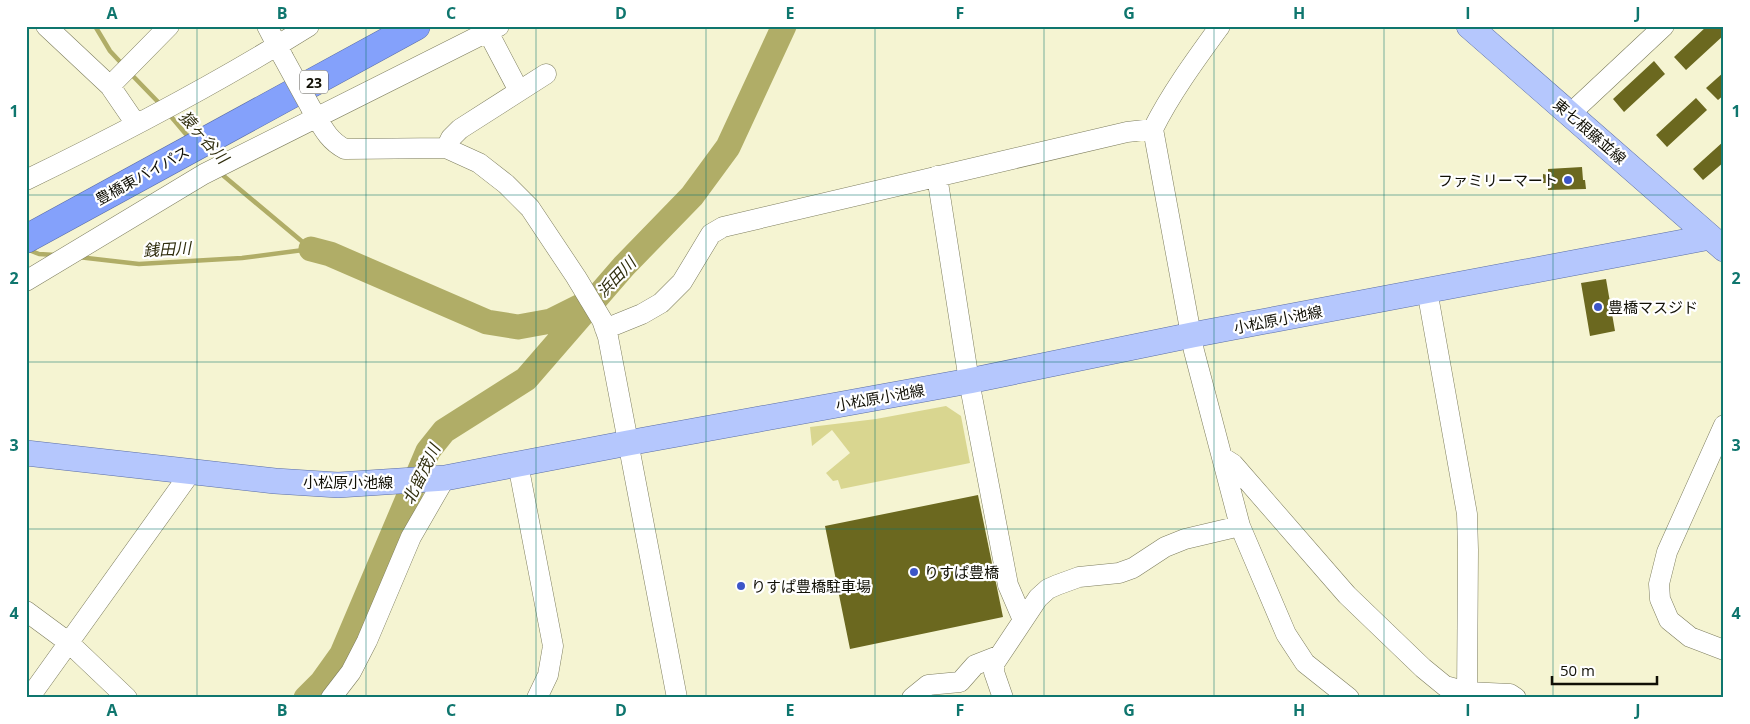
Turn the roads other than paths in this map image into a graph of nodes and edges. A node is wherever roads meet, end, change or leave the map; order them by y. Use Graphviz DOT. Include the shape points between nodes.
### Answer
graph roads {
  1 [pos="46,26"];
  2 [pos="169,26"];
  3 [pos="267,26"];
  4 [pos="309,26"];
  5 [pos="386,26"];
  6 [pos="416,26"];
  7 [pos="1220,26"];
  8 [pos="1469,26"];
  9 [pos="1664,26"];
  10 [pos="493,29"];
  11 [pos="280,51"];
  12 [pos="122,74"];
  13 [pos="546,74"];
  14 [pos="519,91"];
  15 [pos="314,113"];
  16 [pos="1570,114"];
  17 [pos="136,124"];
  18 [pos="1153,129"];
  19 [pos="212,137"];
  20 [pos="446,148"];
  21 [pos="937,176"];
  22 [pos="26,180"];
  23 [pos="37,234"];
  24 [pos="1719,241"];
  25 [pos="26,281"];
  26 [pos="1427,290"];
  27 [pos="603,325"];
  28 [pos="1192,335"];
  29 [pos="969,381"];
  30 [pos="1724,425"];
  31 [pos="628,443"];
  32 [pos="26,454"];
  33 [pos="1222,457"];
  34 [pos="518,464"];
  35 [pos="192,472"];
  36 [pos="440,479"];
  37 [pos="1240,526"];
  38 [pos="26,612"];
  39 [pos="1023,620"];
  40 [pos="68,642"];
  41 [pos="1724,650"];
  42 [pos="998,656"];
  43 [pos="1467,695"];
  44 [pos="29,698"];
  45 [pos="127,698"];
  46 [pos="331,698"];
  47 [pos="538,698"];
  48 [pos="677,698"];
  49 [pos="912,698"];
  50 [pos="1003,698"];
  51 [pos="1349,698"];
  52 [pos="1516,698"];
  1 -- 12 [label="street"];
  2 -- 12 [label="street"];
  3 -- 11 [label="street"];
  4 -- 11 [label="street"];
  5 -- 19 [label="highway, 23"];
  6 -- 19 [label="highway, 豊橋東バイパス / 23"];
  7 -- 18 [label="street"];
  8 -- 16 [label="main road, 東七根藤並線"];
  9 -- 16 [label="street"];
  10 -- 14 [label="street"];
  10 -- 15 [label="street"];
  11 -- 15 [label="street, bridge"];
  11 -- 17 [label="street"];
  12 -- 17 [label="street"];
  13 -- 14 [label="street"];
  14 -- 20 [label="street" via="460,129"];
  15 -- 20 [label="street" via="330,139 345,149"];
  15 -- 25 [label="street" via="204,174"];
  16 -- 24 [label="main road, 東七根藤並線"];
  17 -- 22 [label="street"];
  18 -- 21 [label="street" via="1127,132"];
  18 -- 28 [label="street"];
  19 -- 23 [label="highway, 豊橋東バイパス / 23"];
  20 -- 27 [label="street" via="479,163 530,208 576,276"];
  21 -- 27 [label="street" via="723,227 710,234 682,282 661,303 642,314"];
  21 -- 29 [label="street"];
  24 -- 26 [label="main road, 小松原小池線"];
  26 -- 28 [label="main road, 小松原小池線"];
  26 -- 43 [label="street" via="1467,514"];
  27 -- 31 [label="street"];
  28 -- 29 [label="main road, 小松原小池線"];
  28 -- 33 [label="street"];
  29 -- 31 [label="main road, 小松原小池線"];
  29 -- 39 [label="street" via="1008,586"];
  30 -- 41 [label="street" via="1667,552 1659,584 1660,599 1668,620 1690,637"];
  31 -- 34 [label="main road, 小松原小池線"];
  31 -- 48 [label="street"];
  32 -- 35 [label="main road, 小松原小池線"];
  33 -- 37 [label="street"];
  33 -- 43 [label="street" via="1232,464 1347,594 1423,668 1445,686"];
  34 -- 36 [label="main road, 小松原小池線"];
  34 -- 47 [label="street" via="553,646 548,675"];
  35 -- 36 [label="main road, 小松原小池線" via="338,485"];
  35 -- 40 [label="street"];
  36 -- 46 [label="street" via="367,641"];
  37 -- 39 [label="street" via="1185,539 1119,573 1080,577 1056,584 1038,598"];
  37 -- 51 [label="street" via="1286,634 1305,664"];
  38 -- 40 [label="street"];
  39 -- 42 [label="street"];
  40 -- 44 [label="street"];
  40 -- 45 [label="street"];
  42 -- 49 [label="street" via="975,665 960,682 928,685"];
  42 -- 50 [label="street" via="994,672"];
  43 -- 52 [label="street" via="1510,694"];
}
